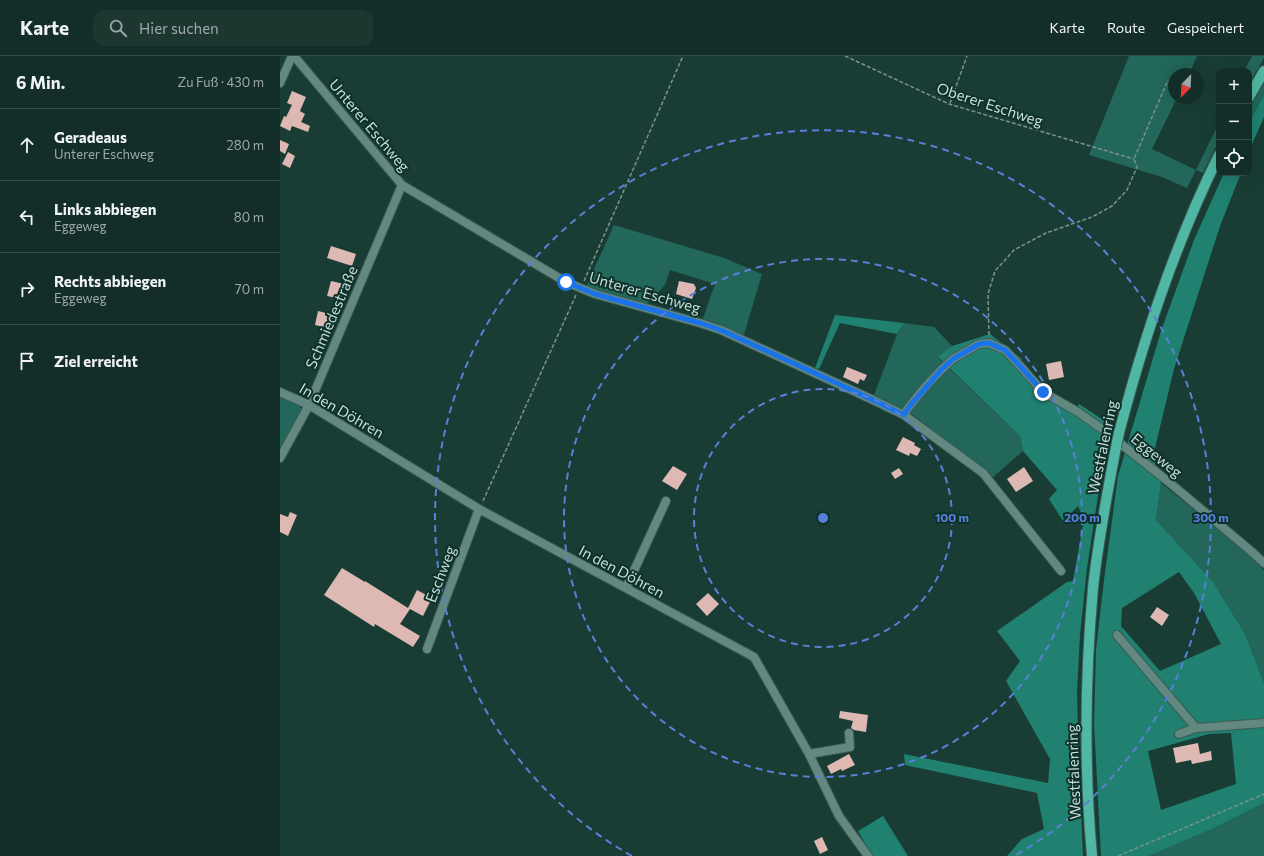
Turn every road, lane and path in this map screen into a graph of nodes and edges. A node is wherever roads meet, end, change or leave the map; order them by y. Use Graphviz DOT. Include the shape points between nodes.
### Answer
graph roads {
  1 [pos="293,56"];
  2 [pos="845,56"];
  3 [pos="967,56"];
  4 [pos="1264,71"];
  5 [pos="1168,80"];
  6 [pos="280,83"];
  7 [pos="1252,92"];
  8 [pos="949,104"];
  9 [pos="1134,159"];
  10 [pos="1216,161"];
  11 [pos="402,185"];
  12 [pos="989,343"];
  13 [pos="280,392"];
  14 [pos="309,404"];
  15 [pos="904,415"];
  16 [pos="280,458"];
  17 [pos="666,501"];
  18 [pos="479,509"];
  19 [pos="1264,563"];
  20 [pos="1061,571"];
  21 [pos="626,588"];
  22 [pos="1118,634"];
  23 [pos="426,649"];
  24 [pos="1264,723"];
  25 [pos="1196,728"];
  26 [pos="849,732"];
  27 [pos="1179,734"];
  28 [pos="809,754"];
  29 [pos="1264,794"];
  30 [pos="868,856"];
  31 [pos="1092,856"];
  32 [pos="1118,856"];
  1 -- 6 [label="street"];
  1 -- 11 [label="street, Unterer Eschweg"];
  2 -- 8 [label="path, Oberer Eschweg"];
  3 -- 8 [label="path"];
  4 -- 7 [label="main road"];
  5 -- 9 [label="path"];
  8 -- 9 [label="path, Oberer Eschweg"];
  9 -- 12 [label="path" via="1137,167 1127,190 1112,206 1092,217 1046,233 1014,250 996,272 988,294"];
  10 -- 31 [label="main road, Westfalenring, bridge" via="1188,221 1169,270 1144,342 1116,447 1093,588 1088,660 1087,769"];
  11 -- 14 [label="street, Schmiedestraße"];
  11 -- 15 [label="street, Unterer Eschweg" via="580,289 721,330"];
  12 -- 15 [label="street" via="979,344 953,359 925,387"];
  12 -- 19 [label="street, Eggeweg" via="1005,350 1043,392 1102,429"];
  13 -- 14 [label="street, In den Döhren"];
  14 -- 16 [label="street, Schmiedestraße"];
  14 -- 18 [label="street, In den Döhren"];
  15 -- 20 [label="street, Unterer Eschweg" via="983,473"];
  17 -- 21 [label="street"];
  18 -- 21 [label="street, In den Döhren"];
  18 -- 23 [label="street, Eschweg"];
  21 -- 28 [label="street, In den Döhren" via="754,657"];
  22 -- 25 [label="street"];
  24 -- 25 [label="street"];
  25 -- 27 [label="street"];
  26 -- 28 [label="street" via="850,748"];
  28 -- 30 [label="street, In den Döhren" via="839,816"];
  29 -- 32 [label="path"];
}
